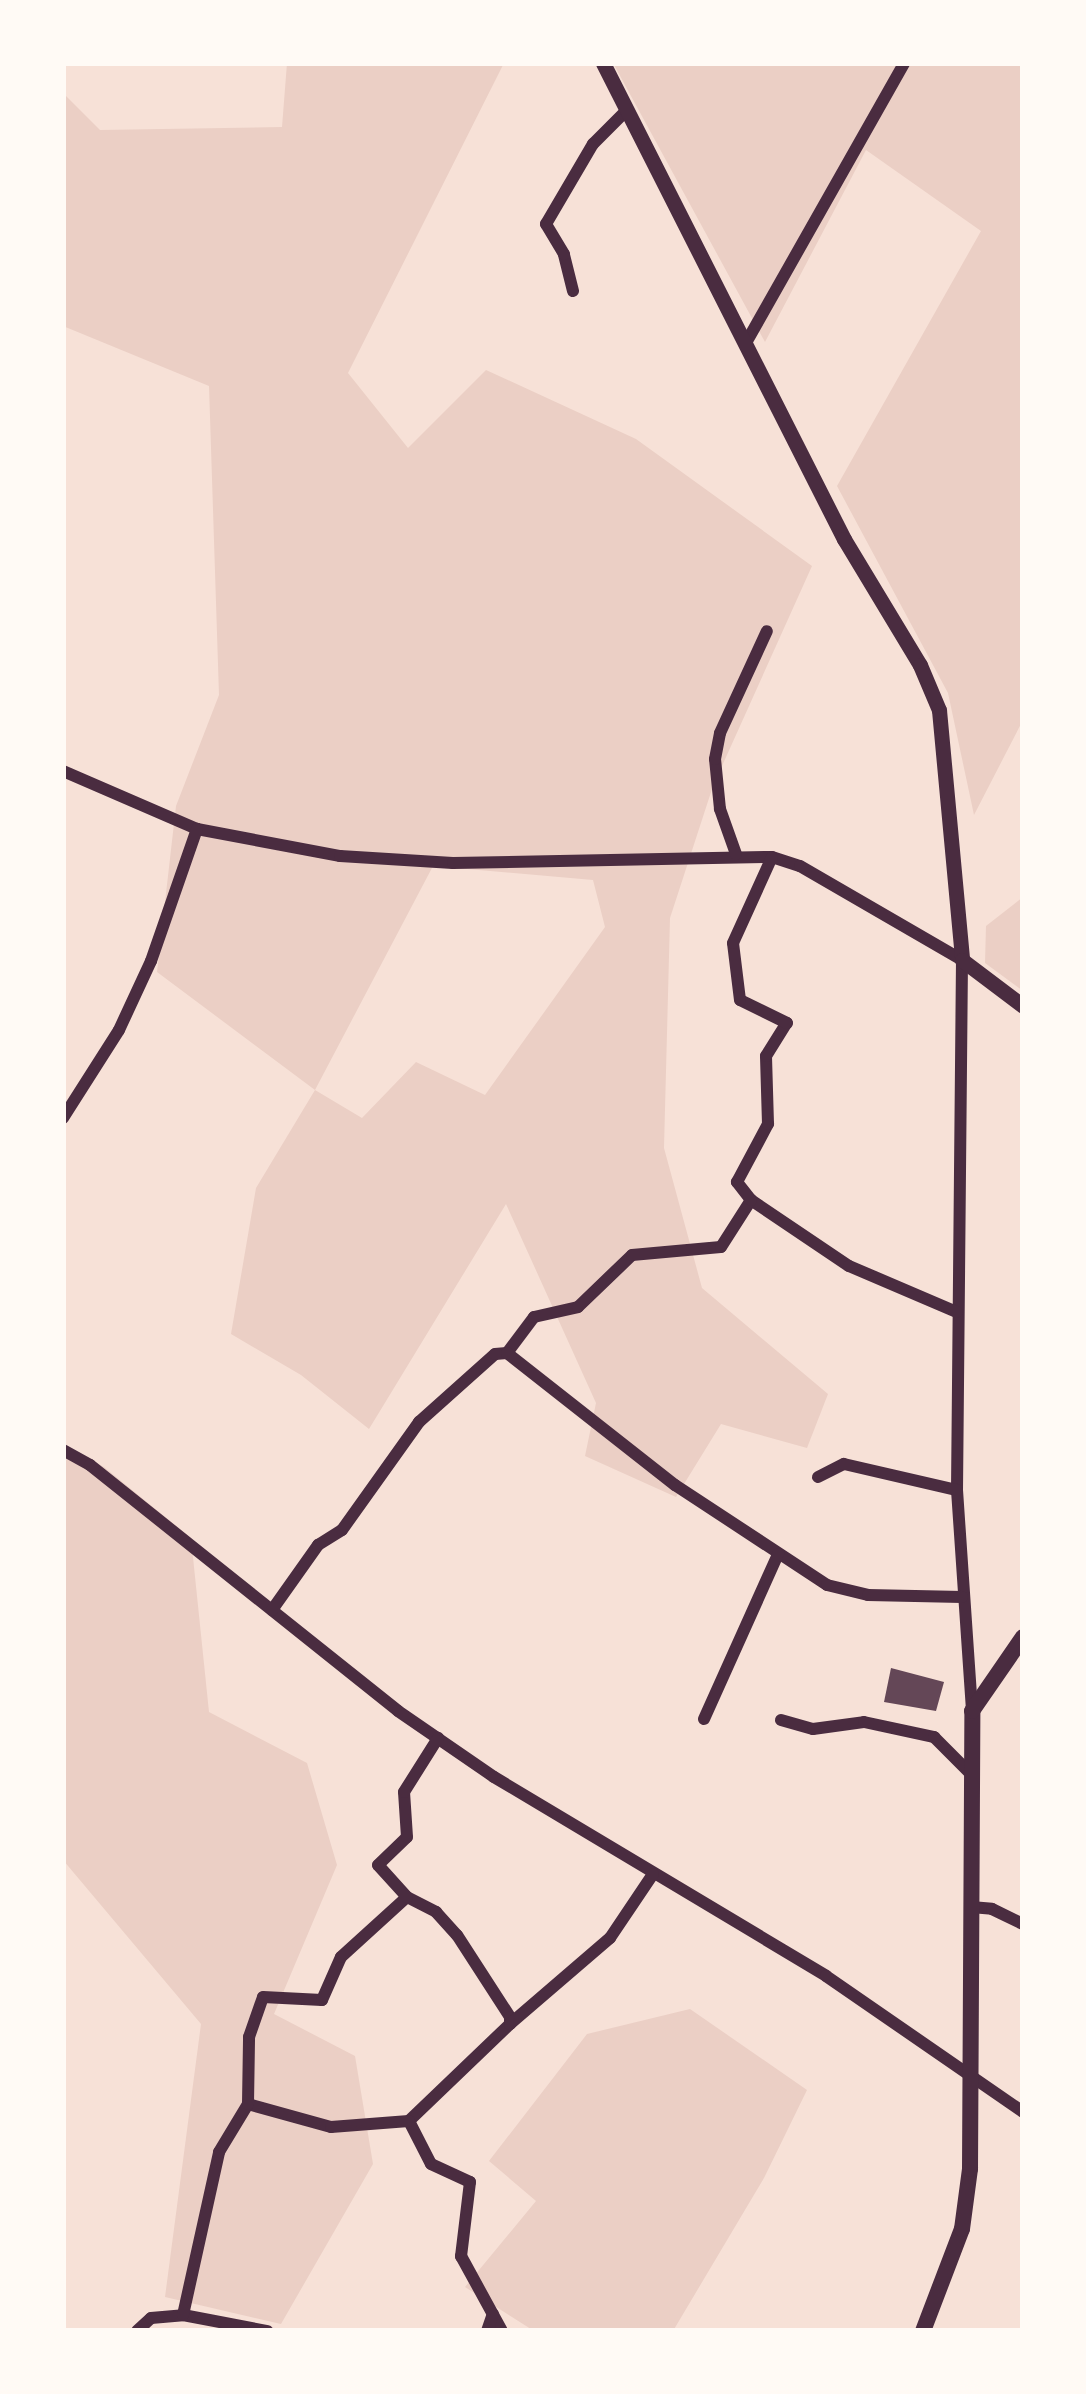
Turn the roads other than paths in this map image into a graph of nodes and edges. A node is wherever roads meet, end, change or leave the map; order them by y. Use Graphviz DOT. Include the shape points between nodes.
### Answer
graph roads {
  1 [pos="603,63"];
  2 [pos="904,63"];
  3 [pos="627,110"];
  4 [pos="573,291"];
  5 [pos="747,341"];
  6 [pos="767,632"];
  7 [pos="63,771"];
  8 [pos="197,829"];
  9 [pos="736,854"];
  10 [pos="772,857"];
  11 [pos="962,960"];
  12 [pos="1023,1006"];
  13 [pos="63,1118"];
  14 [pos="751,1200"];
  15 [pos="958,1312"];
  16 [pos="507,1353"];
  17 [pos="63,1450"];
  18 [pos="818,1477"];
  19 [pos="957,1490"];
  20 [pos="778,1554"];
  21 [pos="962,1597"];
  22 [pos="272,1610"];
  23 [pos="1023,1637"];
  24 [pos="972,1711"];
  25 [pos="704,1719"];
  26 [pos="781,1720"];
  27 [pos="438,1738"];
  28 [pos="969,1772"];
  29 [pos="653,1874"];
  30 [pos="407,1897"];
  31 [pos="971,1907"];
  32 [pos="1023,1924"];
  33 [pos="510,2024"];
  34 [pos="971,2077"];
  35 [pos="248,2104"];
  36 [pos="1023,2112"];
  37 [pos="409,2121"];
  38 [pos="494,2314"];
  39 [pos="183,2315"];
  40 [pos="137,2331"];
  41 [pos="267,2331"];
  42 [pos="487,2331"];
  43 [pos="502,2331"];
  44 [pos="923,2331"];
  1 -- 3 [label="street"];
  2 -- 5 [label="street"];
  3 -- 4 [label="street" via="593,144 546,224"];
  3 -- 5 [label="street"];
  5 -- 11 [label="street" via="940,710"];
  6 -- 9 [label="street" via="715,758 720,809"];
  7 -- 8 [label="street"];
  8 -- 9 [label="street" via="390,861"];
  8 -- 13 [label="street" via="127,1013"];
  9 -- 10 [label="street"];
  10 -- 11 [label="street"];
  10 -- 14 [label="street" via="734,943 740,1000 787,1024 766,1056 767,1124 736,1182"];
  11 -- 12 [label="street"];
  11 -- 15 [label="street"];
  14 -- 15 [label="street" via="849,1266"];
  14 -- 16 [label="street" via="721,1247 632,1255 578,1307 534,1316"];
  15 -- 19 [label="street"];
  16 -- 20 [label="street"];
  16 -- 22 [label="street" via="495,1354 419,1422"];
  17 -- 22 [label="street"];
  18 -- 19 [label="street" via="844,1464"];
  19 -- 21 [label="street"];
  20 -- 21 [label="street" via="827,1585 868,1595"];
  20 -- 25 [label="street"];
  21 -- 24 [label="street"];
  22 -- 27 [label="street"];
  23 -- 24 [label="main road"];
  24 -- 28 [label="main road"];
  26 -- 28 [label="street" via="813,1730 864,1721 934,1737"];
  27 -- 29 [label="street"];
  27 -- 30 [label="street" via="404,1792 407,1837 378,1865"];
  28 -- 31 [label="main road"];
  29 -- 33 [label="street" via="610,1938"];
  29 -- 34 [label="street" via="826,1976"];
  30 -- 33 [label="street" via="457,1935"];
  30 -- 35 [label="street" via="341,1957 322,2000 263,1997 249,2037"];
  31 -- 32 [label="street"];
  31 -- 34 [label="main road"];
  33 -- 37 [label="street"];
  34 -- 36 [label="street"];
  34 -- 44 [label="main road" via="964,2214"];
  35 -- 37 [label="street" via="331,2127"];
  35 -- 39 [label="street" via="219,2152"];
  37 -- 38 [label="street" via="431,2164 470,2182 461,2256"];
  38 -- 42 [label="street"];
  38 -- 43 [label="street"];
  39 -- 40 [label="street" via="151,2318"];
  39 -- 41 [label="street"];
}
